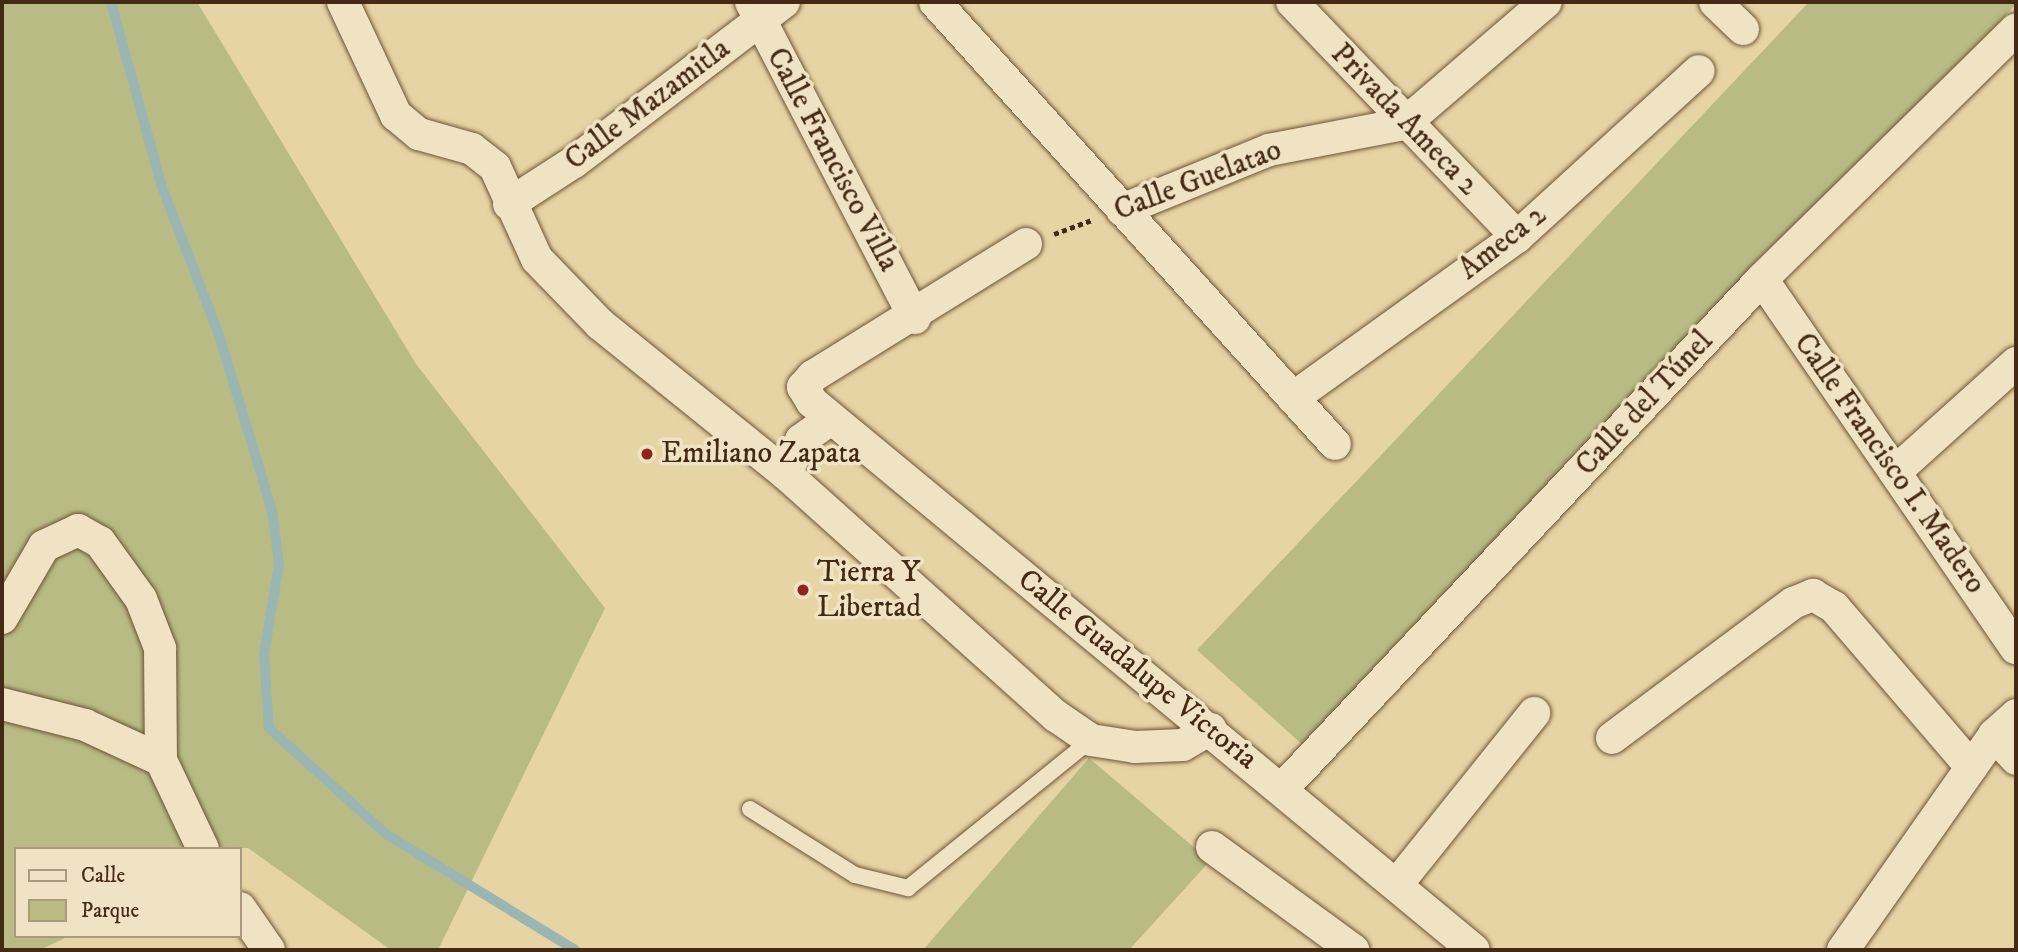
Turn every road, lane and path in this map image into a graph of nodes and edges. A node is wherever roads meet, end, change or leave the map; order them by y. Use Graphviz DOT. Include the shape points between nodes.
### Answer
graph roads {
  1 [pos="343,2"];
  2 [pos="784,2"];
  3 [pos="935,2"];
  4 [pos="1292,2"];
  5 [pos="1546,2"];
  6 [pos="1715,2"];
  7 [pos="755,12"];
  8 [pos="1743,29"];
  9 [pos="2016,29"];
  10 [pos="1699,71"];
  11 [pos="1404,124"];
  12 [pos="509,204"];
  13 [pos="1122,210"];
  14 [pos="1517,237"];
  15 [pos="1026,244"];
  16 [pos="1762,279"];
  17 [pos="915,318"];
  18 [pos="2016,363"];
  19 [pos="1293,398"];
  20 [pos="830,420"];
  21 [pos="1335,444"];
  22 [pos="1895,472"];
  23 [pos="786,474"];
  24 [pos="2,618"];
  25 [pos="2016,648"];
  26 [pos="2,704"];
  27 [pos="1534,713"];
  28 [pos="2005,725"];
  29 [pos="1211,729"];
  30 [pos="1612,738"];
  31 [pos="1091,740"];
  32 [pos="2016,759"];
  33 [pos="161,760"];
  34 [pos="1971,767"];
  35 [pos="1283,788"];
  36 [pos="750,809"];
  37 [pos="202,847"];
  38 [pos="1213,847"];
  39 [pos="1398,883"];
  40 [pos="242,911"];
  41 [pos="1342,947"];
  42 [pos="269,950"];
  43 [pos="1474,950"];
  44 [pos="1843,950"];
  1 -- 12 [label="street" via="396,115 419,134 480,155 495,167"];
  2 -- 7 [label="street, Calle Mazamitla"];
  3 -- 13 [label="street"];
  4 -- 11 [label="street, Privada Ameca 2"];
  5 -- 11 [label="street, Calle Guelatao"];
  6 -- 8 [label="street"];
  7 -- 12 [label="street, Calle Mazamitla"];
  7 -- 17 [label="street, Calle Francisco Villa"];
  9 -- 16 [label="street, Calle del Túnel"];
  10 -- 14 [label="street, Ameca 2"];
  11 -- 13 [label="street, Calle Guelatao" via="1269,150"];
  11 -- 14 [label="street, Privada Ameca 2"];
  12 -- 23 [label="street" via="537,259 600,324"];
  13 -- 15 [label="path, Calle Guelatao"];
  13 -- 19 [label="street"];
  14 -- 19 [label="street, Ameca 2"];
  15 -- 17 [label="street"];
  16 -- 22 [label="street, Calle Francisco I. Madero"];
  16 -- 35 [label="street, Calle del Túnel"];
  17 -- 20 [label="street, Calle Guadalupe Victoria" via="803,387"];
  18 -- 22 [label="street"];
  19 -- 21 [label="street"];
  20 -- 23 [label="street" via="801,440"];
  20 -- 29 [label="street, Calle Guadalupe Victoria"];
  22 -- 25 [label="street, Calle Francisco I. Madero"];
  23 -- 31 [label="street"];
  24 -- 33 [label="street" via="44,546 78,530 100,542 141,599 160,648"];
  26 -- 33 [label="street" via="85,726"];
  27 -- 39 [label="street"];
  28 -- 32 [label="street"];
  28 -- 34 [label="street"];
  29 -- 31 [label="street" via="1183,745"];
  29 -- 35 [label="street, Calle Guadalupe Victoria"];
  30 -- 34 [label="street" via="1793,603 1813,595 1834,607"];
  31 -- 36 [label="lane" via="908,888 855,874"];
  33 -- 37 [label="street"];
  34 -- 44 [label="street"];
  35 -- 39 [label="street, Calle Guadalupe Victoria"];
  38 -- 41 [label="street"];
  39 -- 43 [label="street, Calle Guadalupe Victoria"];
  40 -- 42 [label="street"];
}
